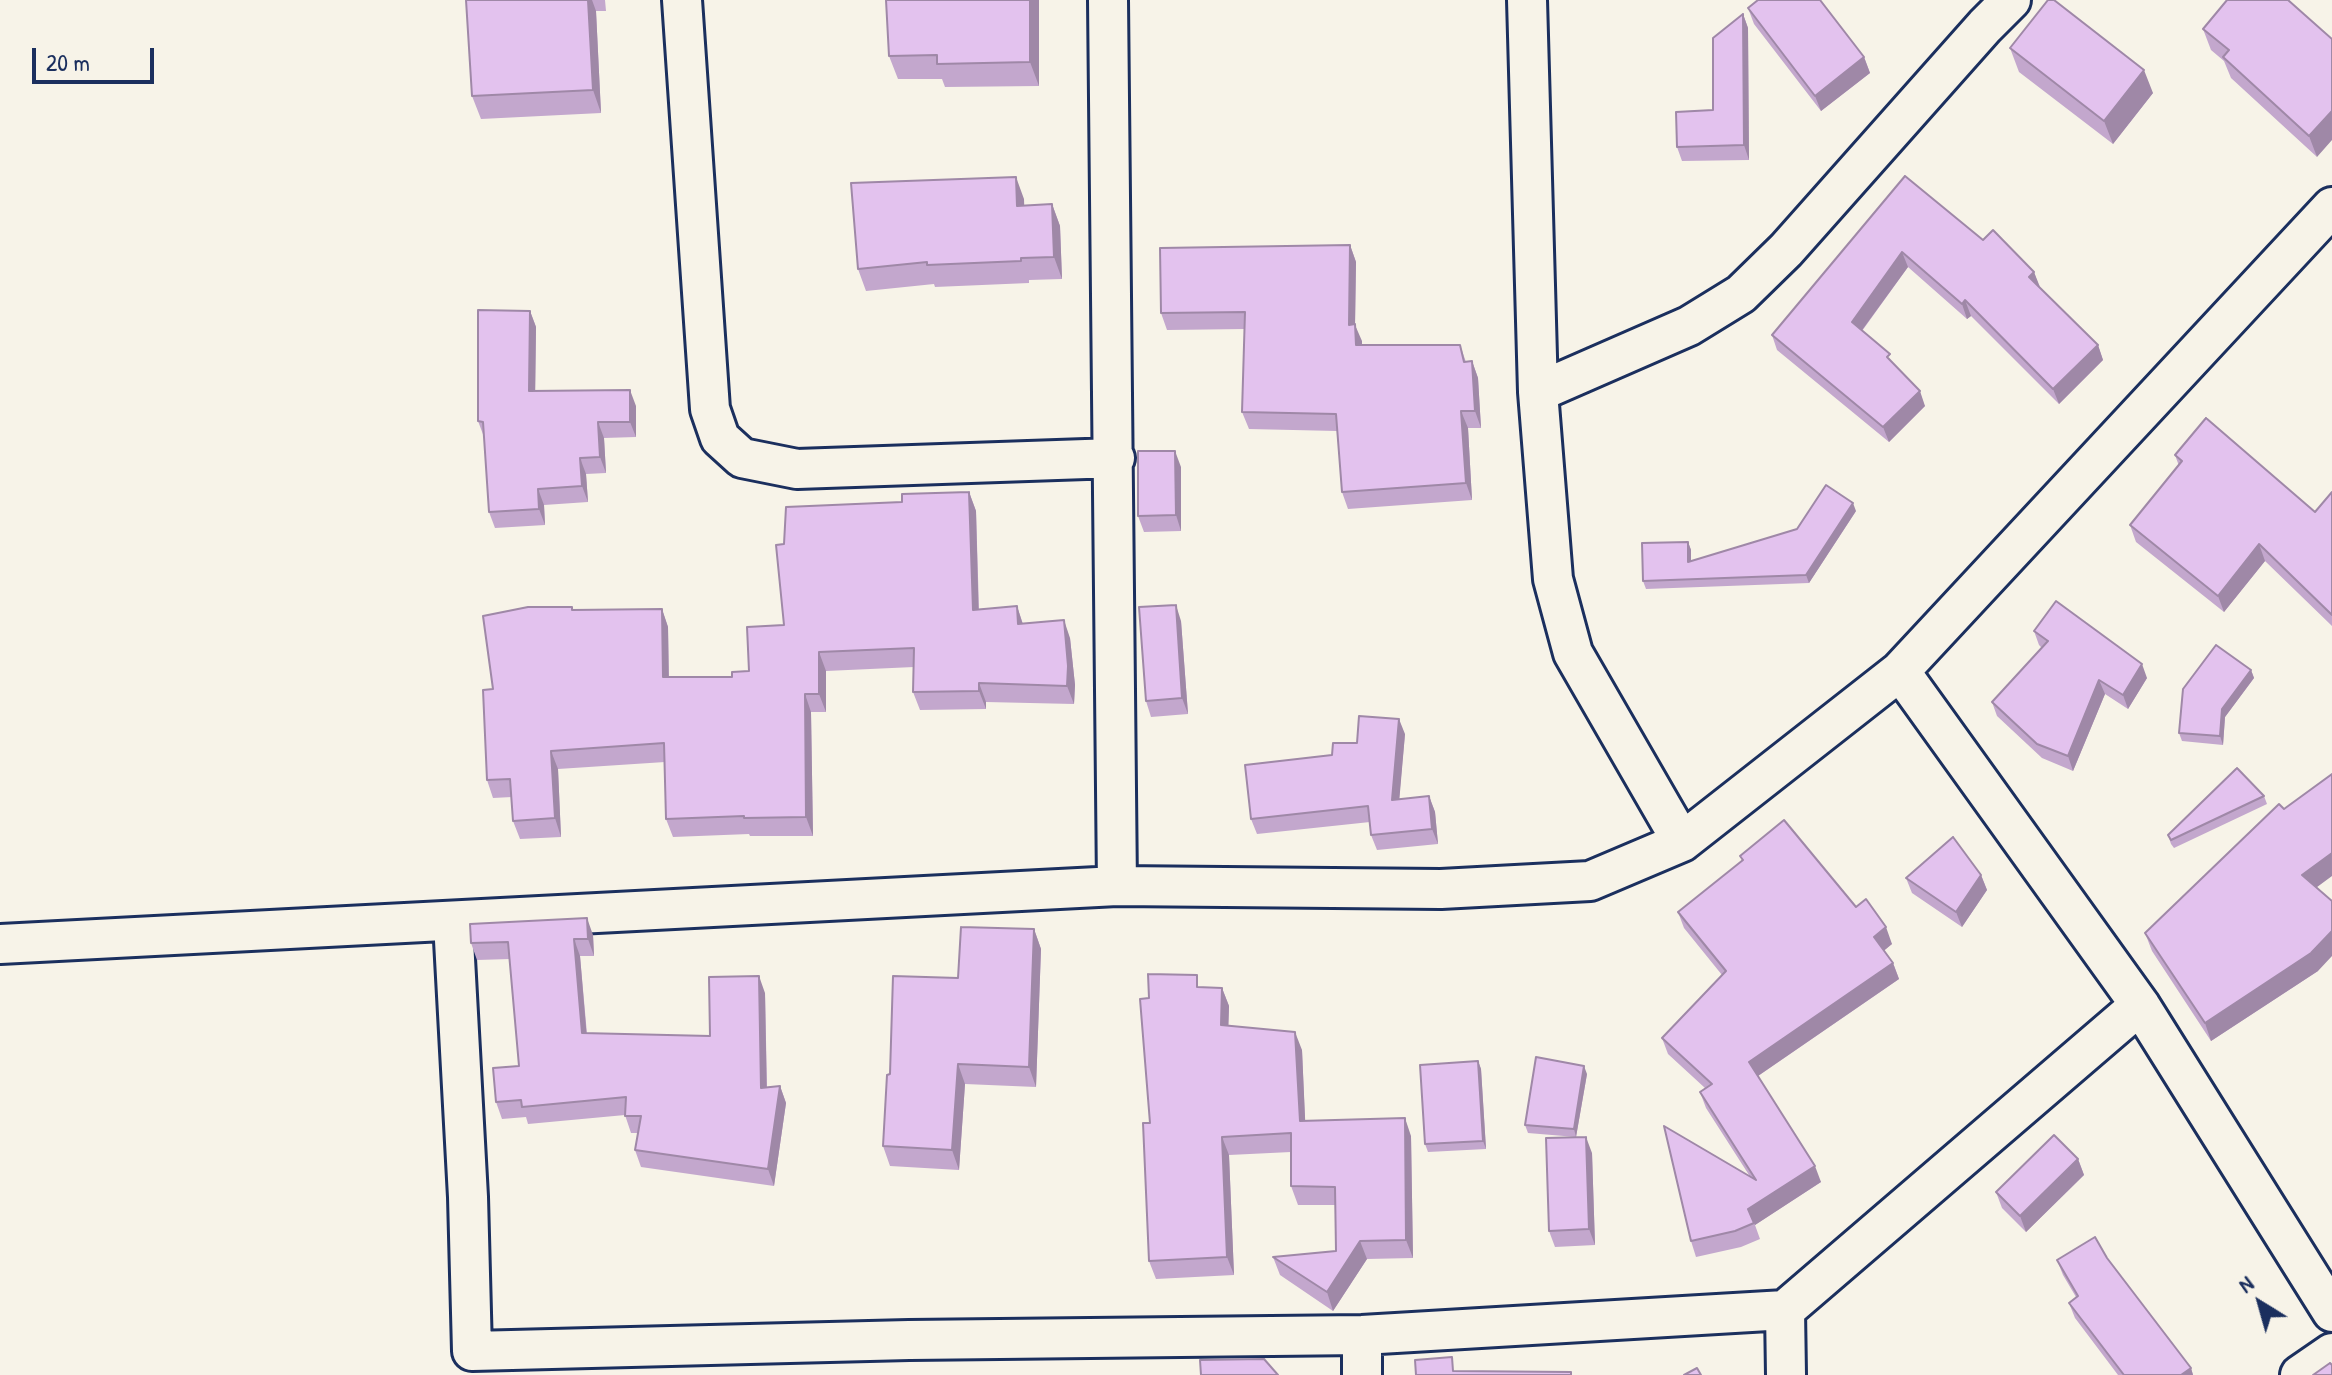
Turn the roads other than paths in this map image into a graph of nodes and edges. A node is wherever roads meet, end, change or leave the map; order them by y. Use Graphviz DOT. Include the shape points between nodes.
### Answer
graph roads {
  1 [pos="682,0"];
  2 [pos="1108,0"];
  3 [pos="1527,0"];
  4 [pos="2011,0"];
  5 [pos="2332,207"];
  6 [pos="1538,392"];
  7 [pos="1115,458"];
  8 [pos="1900,671"];
  9 [pos="1682,842"];
  10 [pos="1117,886"];
  11 [pos="453,922"];
  12 [pos="0,944"];
  13 [pos="2140,1005"];
  14 [pos="1785,1310"];
  15 [pos="2332,1312"];
  16 [pos="1362,1335"];
  17 [pos="2332,1353"];
  18 [pos="472,1363"];
  19 [pos="1362,1375"];
  20 [pos="1786,1375"];
  21 [pos="2300,1375"];
  1 -- 7 [label="street" via="710,409 720,438 742,458 797,469"];
  2 -- 7 [label="street"];
  3 -- 6 [label="street"];
  4 -- 6 [label="street" via="1741,294 1689,326"];
  5 -- 8 [label="street"];
  6 -- 9 [label="street" via="1553,579 1573,653"];
  7 -- 10 [label="street"];
  8 -- 9 [label="street"];
  8 -- 13 [label="street"];
  9 -- 10 [label="street" via="1590,881 1441,889"];
  10 -- 11 [label="street"];
  11 -- 12 [label="street"];
  11 -- 18 [label="street"];
  13 -- 14 [label="street"];
  13 -- 15 [label="street"];
  14 -- 16 [label="street"];
  14 -- 20 [label="street"];
  16 -- 18 [label="street" via="909,1340"];
  16 -- 19 [label="street"];
  17 -- 21 [label="street"];
}
